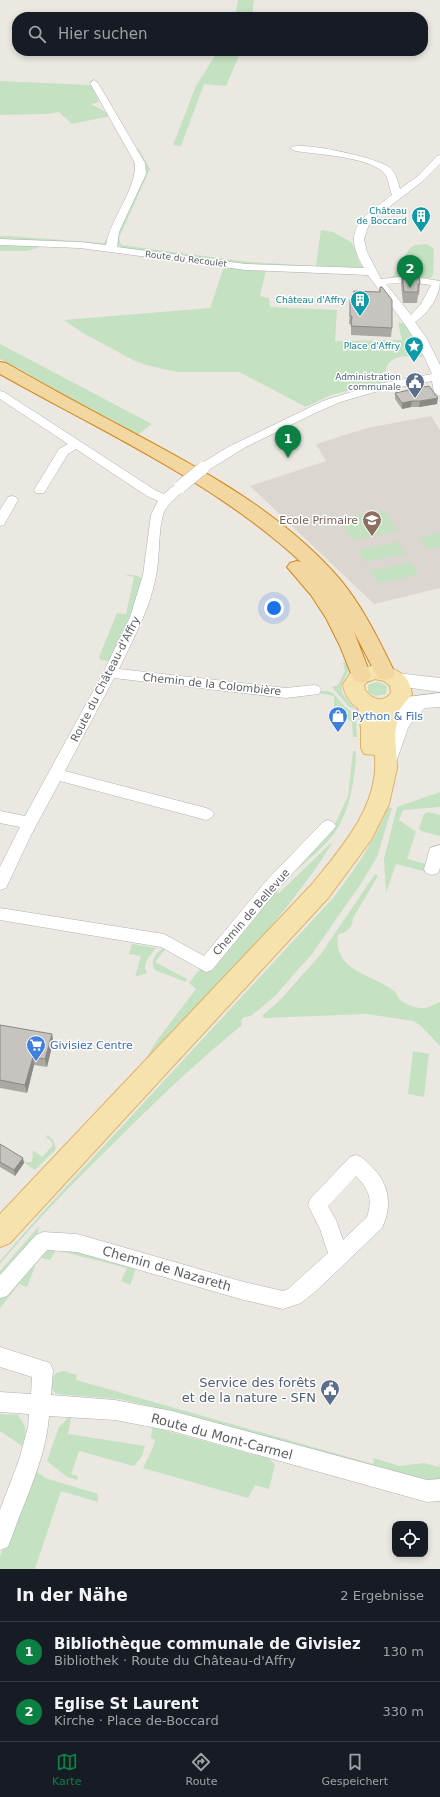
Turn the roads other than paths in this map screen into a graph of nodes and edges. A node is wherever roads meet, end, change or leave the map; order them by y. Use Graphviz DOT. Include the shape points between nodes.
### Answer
graph roads {
  1 [pos="94,83"];
  2 [pos="295,148"];
  3 [pos="440,158"];
  4 [pos="435,170"];
  5 [pos="397,196"];
  6 [pos="0,242"];
  7 [pos="111,249"];
  8 [pos="373,272"];
  9 [pos="380,282"];
  10 [pos="409,321"];
  11 [pos="440,349"];
  12 [pos="427,350"];
  13 [pos="0,368"];
  14 [pos="437,377"];
  15 [pos="0,378"];
  16 [pos="440,393"];
  17 [pos="0,394"];
  18 [pos="76,444"];
  19 [pos="40,490"];
  20 [pos="12,500"];
  21 [pos="165,500"];
  22 [pos="0,522"];
  23 [pos="110,673"];
  24 [pos="360,676"];
  25 [pos="391,676"];
  26 [pos="440,685"];
  27 [pos="314,690"];
  28 [pos="440,700"];
  29 [pos="420,702"];
  30 [pos="383,704"];
  31 [pos="386,767"];
  32 [pos="56,774"];
  33 [pos="206,814"];
  34 [pos="0,817"];
  35 [pos="29,823"];
  36 [pos="328,826"];
  37 [pos="440,851"];
  38 [pos="432,869"];
  39 [pos="333,874"];
  40 [pos="0,884"];
  41 [pos="0,914"];
  42 [pos="2,1233"];
  43 [pos="338,1256"];
  44 [pos="0,1290"];
  45 [pos="0,1357"];
  46 [pos="0,1402"];
  47 [pos="40,1404"];
  48 [pos="440,1490"];
  49 [pos="0,1539"];
  1 -- 7 [label="street" via="140,163 141,174 114,232"];
  2 -- 5 [label="street" via="358,158 377,164 387,170"];
  3 -- 4 [label="street"];
  4 -- 5 [label="street"];
  5 -- 8 [label="street" via="363,225 359,240 362,252"];
  6 -- 7 [label="street, Route du Recoulet" via="51,243"];
  7 -- 8 [label="street, Route du Recoulet" via="246,267"];
  8 -- 9 [label="street"];
  9 -- 10 [label="street"];
  9 -- 10 [label="street" via="399,279 437,282 427,304"];
  10 -- 12 [label="street"];
  11 -- 12 [label="street"];
  12 -- 14 [label="street"];
  13 -- 25 [label="highway" via="184,468 264,520 317,567 344,598"];
  14 -- 16 [label="street"];
  14 -- 21 [label="street, Route du Château-d'Affry, bridge" via="394,384 336,400 308,411 212,461"];
  15 -- 24 [label="highway" via="206,495 266,537 303,572 324,599 342,628"];
  17 -- 18 [label="street"];
  18 -- 19 [label="street" via="63,452"];
  18 -- 21 [label="street"];
  20 -- 22 [label="street"];
  21 -- 23 [label="street, Route du Château-d'Affry" via="157,515 153,558 146,591"];
  23 -- 27 [label="street, Chemin de la Colombière" via="286,692"];
  23 -- 32 [label="street, Route du Château-d'Affry"];
  24 -- 25 [label="main road" via="375,672"];
  24 -- 30 [label="main road" via="353,690 359,700"];
  25 -- 26 [label="main road"];
  25 -- 30 [label="main road" via="402,686 402,694"];
  28 -- 29 [label="main road"];
  29 -- 30 [label="main road"];
  29 -- 31 [label="main road" via="407,712 400,722"];
  30 -- 31 [label="main road"];
  30 -- 39 [label="main road" via="372,739 368,784 355,823"];
  31 -- 39 [label="main road" via="370,823"];
  32 -- 33 [label="street"];
  32 -- 35 [label="street, Route du Château-d'Affry"];
  34 -- 35 [label="street"];
  35 -- 40 [label="street, Route du Château-d'Affry"];
  36 -- 41 [label="street, Chemin de Bellevue" via="273,884 206,964 164,942"];
  37 -- 38 [label="street" via="436,852"];
  39 -- 42 [label="main road" via="276,940"];
  43 -- 44 [label="street, Chemin de Nazareth" via="294,1296 282,1300 77,1243 43,1241"];
  45 -- 47 [label="street" via="43,1370"];
  46 -- 47 [label="street, Route du Mont-Carmel"];
  47 -- 48 [label="street, Route du Mont-Carmel" via="115,1410 172,1421 427,1491"];
  47 -- 49 [label="street" via="38,1427 29,1460"];
}
